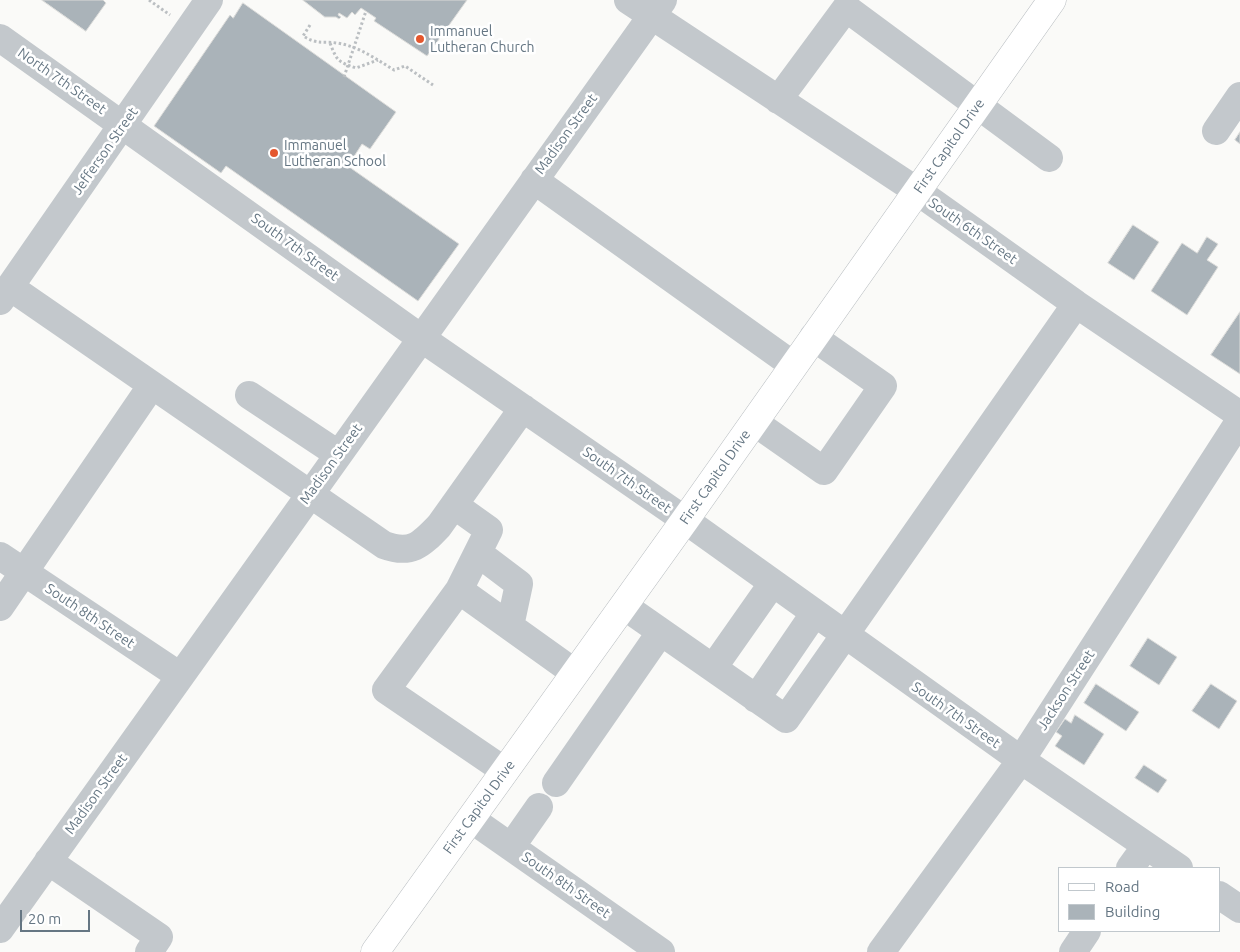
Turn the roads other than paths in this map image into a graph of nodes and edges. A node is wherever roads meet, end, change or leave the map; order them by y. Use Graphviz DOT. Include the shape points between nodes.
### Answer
graph roads {
  1 [pos="209,0"];
  2 [pos="628,0"];
  3 [pos="1052,0"];
  4 [pos="657,8"];
  5 [pos="0,38"];
  6 [pos="1240,96"];
  7 [pos="778,100"];
  8 [pos="978,105"];
  9 [pos="124,125"];
  10 [pos="1216,131"];
  11 [pos="1049,158"];
  12 [pos="534,180"];
  13 [pos="917,191"];
  14 [pos="5,294"];
  15 [pos="1076,304"];
  16 [pos="813,337"];
  17 [pos="421,338"];
  18 [pos="793,365"];
  19 [pos="152,385"];
  20 [pos="249,395"];
  21 [pos="523,408"];
  22 [pos="1240,415"];
  23 [pos="1240,420"];
  24 [pos="754,422"];
  25 [pos="338,454"];
  26 [pos="309,495"];
  27 [pos="454,504"];
  28 [pos="685,520"];
  29 [pos="478,553"];
  30 [pos="0,556"];
  31 [pos="24,572"];
  32 [pos="772,584"];
  33 [pos="460,590"];
  34 [pos="624,606"];
  35 [pos="0,607"];
  36 [pos="814,614"];
  37 [pos="510,626"];
  38 [pos="660,633"];
  39 [pos="844,636"];
  40 [pos="713,668"];
  41 [pos="575,673"];
  42 [pos="180,676"];
  43 [pos="756,698"];
  44 [pos="1021,760"];
  45 [pos="505,770"];
  46 [pos="556,784"];
  47 [pos="540,807"];
  48 [pos="470,819"];
  49 [pos="1146,846"];
  50 [pos="511,847"];
  51 [pos="48,861"];
  52 [pos="1131,867"];
  53 [pos="1178,867"];
  54 [pos="1220,896"];
  55 [pos="1240,910"];
  56 [pos="0,928"];
  57 [pos="1086,932"];
  58 [pos="148,952"];
  59 [pos="375,952"];
  60 [pos="661,952"];
  61 [pos="881,952"];
  62 [pos="1073,952"];
  1 -- 9 [label="street, Jefferson Street"];
  2 -- 4 [label="street, South 6th Street"];
  3 -- 8 [label="main road, First Capitol Drive"];
  4 -- 7 [label="street, South 6th Street"];
  4 -- 12 [label="street, Madison Street"];
  5 -- 9 [label="street, North 7th Street"];
  6 -- 10 [label="street"];
  7 -- 8 [label="street" via="846,8"];
  7 -- 13 [label="street, South 6th Street"];
  8 -- 11 [label="street"];
  8 -- 13 [label="main road, First Capitol Drive"];
  9 -- 14 [label="street, Jefferson Street"];
  9 -- 17 [label="street, South 7th Street"];
  12 -- 17 [label="street, Madison Street"];
  12 -- 18 [label="street"];
  13 -- 15 [label="street, South 6th Street"];
  13 -- 16 [label="main road, First Capitol Drive"];
  14 -- 19 [label="street"];
  15 -- 22 [label="street, South 6th Street"];
  15 -- 39 [label="street"];
  16 -- 18 [label="main road, First Capitol Drive"];
  16 -- 24 [label="street" via="883,386 830,463 824,471"];
  17 -- 21 [label="street, South 7th Street"];
  17 -- 25 [label="street, Madison Street"];
  18 -- 24 [label="main road, First Capitol Drive"];
  19 -- 26 [label="street"];
  19 -- 31 [label="street"];
  20 -- 25 [label="street"];
  21 -- 27 [label="street"];
  21 -- 28 [label="street, South 7th Street"];
  23 -- 44 [label="street, Jackson Street"];
  24 -- 28 [label="main road, First Capitol Drive"];
  25 -- 26 [label="street, Madison Street"];
  26 -- 27 [label="street" via="384,545 398,550 424,542"];
  26 -- 42 [label="street, Madison Street"];
  27 -- 29 [label="street" via="489,530"];
  28 -- 32 [label="street, South 7th Street"];
  28 -- 34 [label="main road, First Capitol Drive"];
  29 -- 33 [label="street"];
  29 -- 37 [label="street" via="519,584"];
  30 -- 31 [label="street, South 8th Street"];
  31 -- 35 [label="street"];
  31 -- 42 [label="street, South 8th Street"];
  32 -- 36 [label="street, South 7th Street"];
  32 -- 40 [label="street"];
  33 -- 37 [label="street"];
  33 -- 45 [label="street" via="386,690"];
  34 -- 38 [label="street"];
  34 -- 41 [label="main road, First Capitol Drive"];
  36 -- 39 [label="street, South 7th Street"];
  36 -- 43 [label="street"];
  37 -- 41 [label="street"];
  38 -- 40 [label="street"];
  38 -- 46 [label="street"];
  39 -- 43 [label="street" via="786,719"];
  39 -- 44 [label="street, South 7th Street"];
  40 -- 43 [label="street"];
  41 -- 45 [label="main road, First Capitol Drive"];
  42 -- 51 [label="street, Madison Street"];
  44 -- 49 [label="street, South 7th Street"];
  44 -- 61 [label="street, Jackson Street"];
  45 -- 48 [label="main road, First Capitol Drive"];
  47 -- 50 [label="street"];
  48 -- 50 [label="street, South 8th Street"];
  48 -- 59 [label="main road, First Capitol Drive"];
  49 -- 52 [label="street"];
  49 -- 53 [label="street, South 7th Street"];
  50 -- 60 [label="street, South 8th Street"];
  51 -- 56 [label="street, Madison Street"];
  51 -- 58 [label="street" via="158,937"];
  54 -- 55 [label="street"];
  57 -- 62 [label="street"];
}
